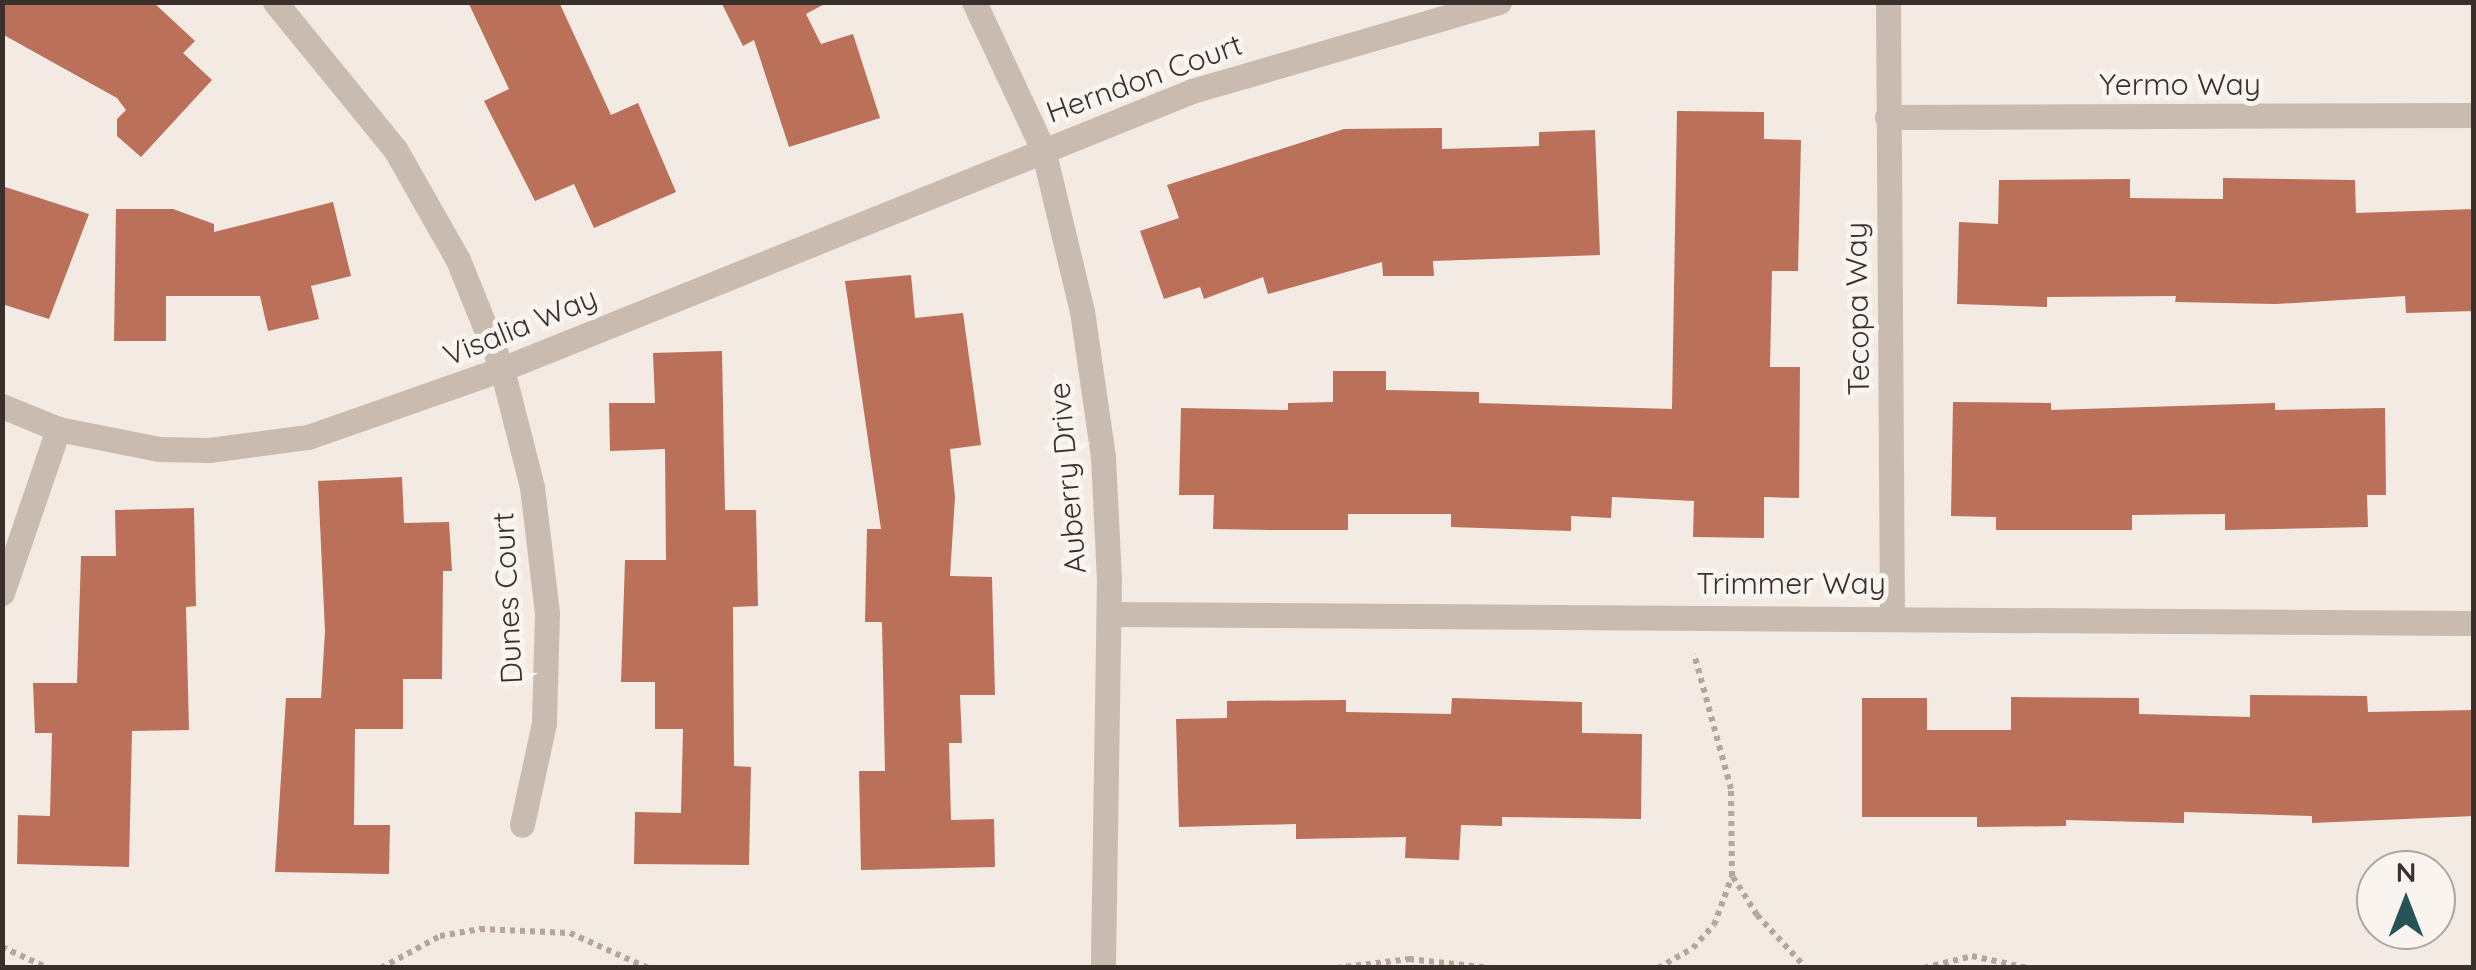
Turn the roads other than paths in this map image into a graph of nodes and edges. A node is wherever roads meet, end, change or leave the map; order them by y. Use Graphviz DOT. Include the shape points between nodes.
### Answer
graph roads {
  1 [pos="275,2"];
  2 [pos="974,2"];
  3 [pos="1499,2"];
  4 [pos="1888,2"];
  5 [pos="2474,115"];
  6 [pos="1887,117"];
  7 [pos="1043,150"];
  8 [pos="502,369"];
  9 [pos="2,406"];
  10 [pos="58,429"];
  11 [pos="2,593"];
  12 [pos="1109,614"];
  13 [pos="1892,615"];
  14 [pos="2474,622"];
  15 [pos="522,824"];
  16 [pos="1103,968"];
  1 -- 8 [label="street, Dunes Court" via="395,149 458,260"];
  2 -- 7 [label="street, Auberry Drive"];
  3 -- 7 [label="street, Herndon Court" via="1192,91"];
  4 -- 6 [label="street, Tecopa Way"];
  5 -- 6 [label="street, Yermo Way"];
  6 -- 13 [label="street, Tecopa Way"];
  7 -- 8 [label="street, Visalia Way"];
  7 -- 12 [label="street, Auberry Drive" via="1090,366 1102,457"];
  8 -- 10 [label="street, Visalia Way" via="356,424 258,446 159,448"];
  8 -- 15 [label="street, Dunes Court" via="532,487 547,613 544,723"];
  9 -- 10 [label="street, Visalia Way"];
  10 -- 11 [label="street"];
  12 -- 13 [label="street, Trimmer Way"];
  12 -- 16 [label="street, Auberry Drive"];
  13 -- 14 [label="street, Trimmer Way"];
}
